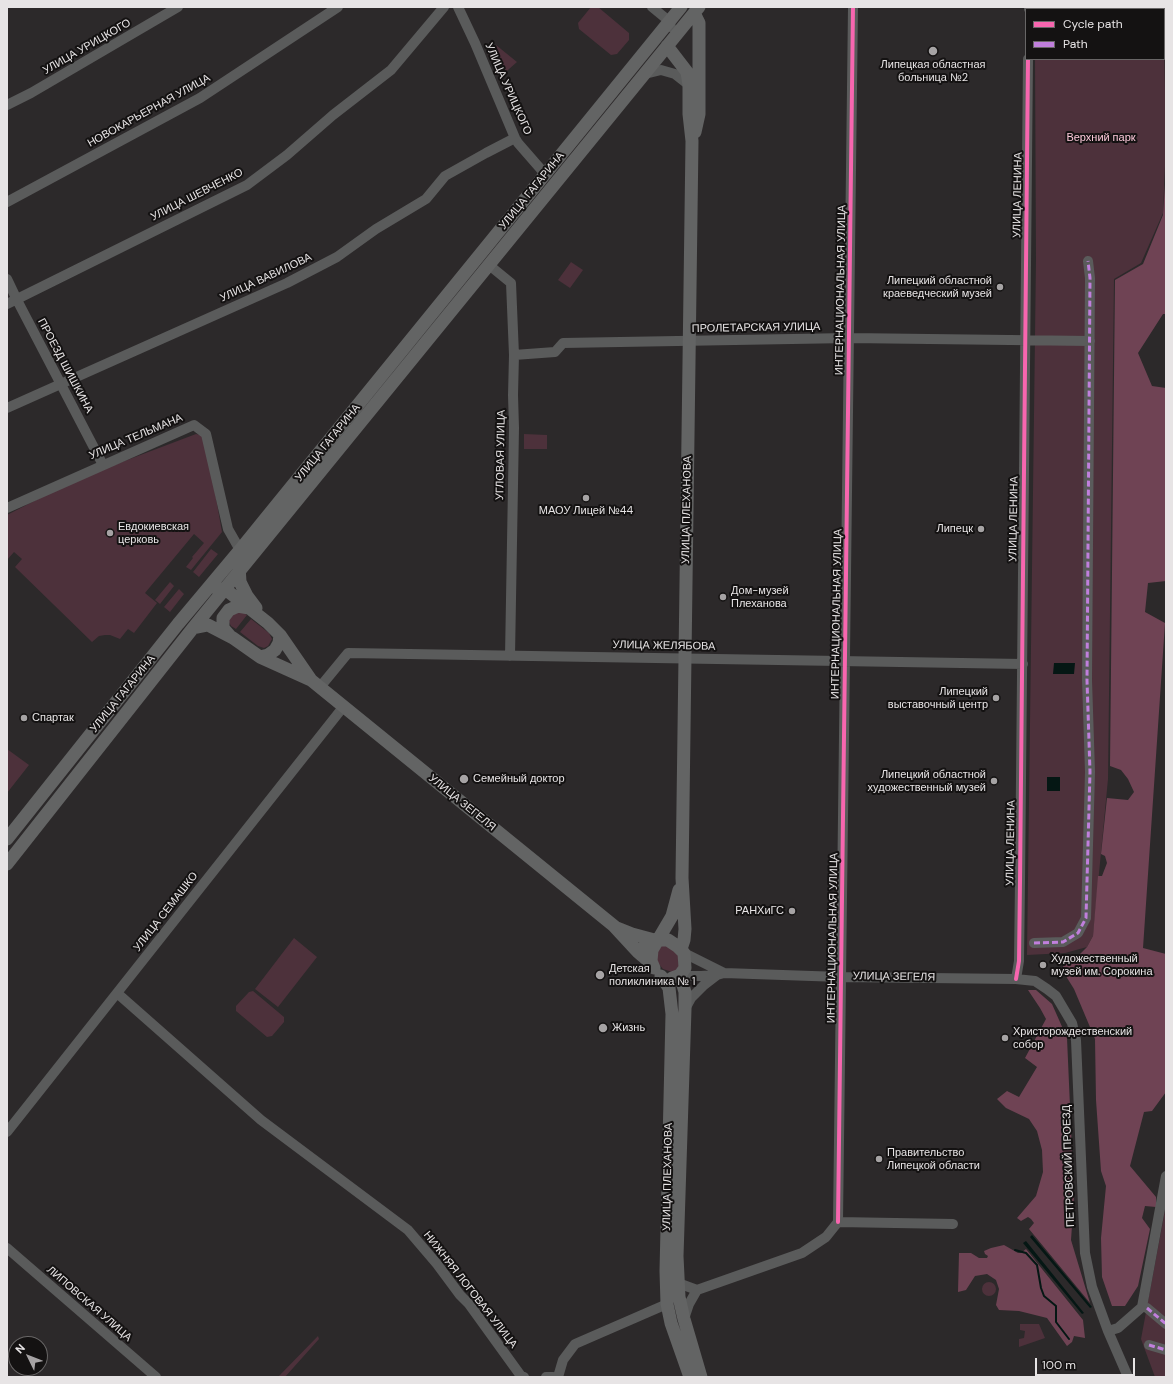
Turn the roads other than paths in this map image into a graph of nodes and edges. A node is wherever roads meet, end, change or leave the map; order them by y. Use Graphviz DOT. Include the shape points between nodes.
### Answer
graph roads {
  1 [pos="178,7"];
  2 [pos="338,7"];
  3 [pos="444,7"];
  4 [pos="458,7"];
  5 [pos="652,7"];
  6 [pos="681,7"];
  7 [pos="853,7"];
  8 [pos="697,10"];
  9 [pos="669,21"];
  10 [pos="670,42"];
  11 [pos="649,47"];
  12 [pos="1028,60"];
  13 [pos="645,74"];
  14 [pos="699,74"];
  15 [pos="689,85"];
  16 [pos="7,105"];
  17 [pos="515,138"];
  18 [pos="692,141"];
  19 [pos="545,174"];
  20 [pos="551,188"];
  21 [pos="7,202"];
  22 [pos="1088,261"];
  23 [pos="488,265"];
  24 [pos="7,279"];
  25 [pos="12,302"];
  26 [pos="849,338"];
  27 [pos="689,341"];
  28 [pos="1026,341"];
  29 [pos="1090,341"];
  30 [pos="514,355"];
  31 [pos="61,384"];
  32 [pos="7,408"];
  33 [pos="103,465"];
  34 [pos="7,508"];
  35 [pos="240,550"];
  36 [pos="239,572"];
  37 [pos="225,589"];
  38 [pos="204,593"];
  39 [pos="249,608"];
  40 [pos="268,623"];
  41 [pos="193,628"];
  42 [pos="280,635"];
  43 [pos="230,636"];
  44 [pos="510,656"];
  45 [pos="260,657"];
  46 [pos="685,659"];
  47 [pos="845,662"];
  48 [pos="1022,664"];
  49 [pos="316,683"];
  50 [pos="344,706"];
  51 [pos="7,839"];
  52 [pos="7,864"];
  53 [pos="682,878"];
  54 [pos="614,926"];
  55 [pos="658,941"];
  56 [pos="1034,943"];
  57 [pos="683,951"];
  58 [pos="638,952"];
  59 [pos="652,964"];
  60 [pos="720,974"];
  61 [pos="681,975"];
  62 [pos="661,976"];
  63 [pos="841,977"];
  64 [pos="1016,979"];
  65 [pos="117,993"];
  66 [pos="685,1009"];
  67 [pos="7,1132"];
  68 [pos="1166,1176"];
  69 [pos="838,1222"];
  70 [pos="953,1224"];
  71 [pos="7,1248"];
  72 [pos="678,1283"];
  73 [pos="697,1290"];
  74 [pos="667,1304"];
  75 [pos="1147,1308"];
  76 [pos="684,1319"];
  77 [pos="1166,1324"];
  78 [pos="1108,1331"];
  79 [pos="1149,1345"];
  80 [pos="1166,1350"];
  81 [pos="156,1377"];
  82 [pos="524,1377"];
  83 [pos="546,1377"];
  84 [pos="552,1377"];
  85 [pos="558,1377"];
  86 [pos="690,1377"];
  87 [pos="701,1377"];
  88 [pos="1128,1377"];
  1 -- 16 [label="street, УЛИЦА УРИЦКОГО"];
  2 -- 21 [label="street, НОВОКАРЬЕРНАЯ УЛИЦА" via="200,98"];
  3 -- 25 [label="street, УЛИЦА ШЕВЧЕНКО" via="391,70 247,185"];
  4 -- 17 [label="street, УЛИЦА УРИЦКОГО"];
  5 -- 9 [label="street"];
  6 -- 9 [label="main road, УЛИЦА ГАГАРИНА"];
  7 -- 26 [label="street, ИНТЕРНАЦИОНАЛЬНАЯ УЛИЦА"];
  8 -- 10 [label="main road, УЛИЦА ГАГАРИНА"];
  8 -- 14 [label="main road, УЛИЦА ПЛЕХАНОВА"];
  9 -- 10 [label="main road"];
  9 -- 11 [label="main road, УЛИЦА ГАГАРИНА"];
  10 -- 11 [label="main road"];
  10 -- 13 [label="main road, УЛИЦА ГАГАРИНА"];
  10 -- 14 [label="main road"];
  10 -- 15 [label="main road, УЛИЦА ПЛЕХАНОВА" via="687,72"];
  11 -- 19 [label="main road, УЛИЦА ГАГАРИНА"];
  12 -- 28 [label="street, УЛИЦА ЛЕНИНА"];
  13 -- 15 [label="street" via="661,70 675,74"];
  13 -- 20 [label="main road, УЛИЦА ГАГАРИНА"];
  14 -- 18 [label="main road, УЛИЦА ПЛЕХАНОВА" via="699,114"];
  15 -- 18 [label="main road, УЛИЦА ПЛЕХАНОВА"];
  17 -- 19 [label="street, УЛИЦА УРИЦКОГО"];
  17 -- 31 [label="street, УЛИЦА ВАВИЛОВА" via="445,176 426,199 376,229 337,257 287,283"];
  18 -- 27 [label="main road, УЛИЦА ПЛЕХАНОВА"];
  19 -- 20 [label="main road" via="550,180"];
  19 -- 35 [label="main road, УЛИЦА ГАГАРИНА"];
  20 -- 23 [label="main road, УЛИЦА ГАГАРИНА"];
  22 -- 29 [label="street"];
  23 -- 30 [label="street, УГЛОВАЯ УЛИЦА" via="511,284"];
  23 -- 36 [label="main road, УЛИЦА ГАГАРИНА"];
  24 -- 25 [label="street, ПРОЕЗД ШИШКИНА"];
  25 -- 31 [label="street, ПРОЕЗД ШИШКИНА"];
  26 -- 27 [label="street, ПРОЛЕТАРСКАЯ УЛИЦА"];
  26 -- 28 [label="street, ПРОЛЕТАРСКАЯ УЛИЦА"];
  26 -- 47 [label="street, ИНТЕРНАЦИОНАЛЬНАЯ УЛИЦА"];
  27 -- 30 [label="street, ПРОЛЕТАРСКАЯ УЛИЦА" via="563,343 555,352"];
  27 -- 46 [label="main road, УЛИЦА ПЛЕХАНОВА"];
  28 -- 29 [label="street, ПРОЛЕТАРСКАЯ УЛИЦА"];
  28 -- 48 [label="street, УЛИЦА ЛЕНИНА"];
  29 -- 56 [label="street" via="1087,680 1090,772 1086,918 1078,933 1063,942"];
  30 -- 44 [label="street, УГЛОВАЯ УЛИЦА"];
  31 -- 32 [label="street, УЛИЦА ВАВИЛОВА"];
  31 -- 33 [label="street, ПРОЕЗД ШИШКИНА"];
  33 -- 34 [label="street, УЛИЦА ТЕЛЬМАНА"];
  33 -- 35 [label="street, УЛИЦА ТЕЛЬМАНА" via="194,425 206,434 228,529"];
  35 -- 36 [label="main road"];
  35 -- 38 [label="main road, УЛИЦА ГАГАРИНА"];
  36 -- 37 [label="main road, УЛИЦА ГАГАРИНА"];
  36 -- 40 [label="main road" via="246,596"];
  37 -- 38 [label="main road" via="215,588"];
  37 -- 39 [label="main road"];
  37 -- 41 [label="main road, УЛИЦА ГАГАРИНА"];
  38 -- 51 [label="main road, УЛИЦА ГАГАРИНА"];
  39 -- 40 [label="main road"];
  39 -- 43 [label="main road" via="238,606 229,610 223,618 223,628"];
  40 -- 42 [label="main road"];
  41 -- 43 [label="main road" via="208,624"];
  41 -- 52 [label="main road, УЛИЦА ГАГАРИНА"];
  42 -- 45 [label="main road" via="275,650"];
  42 -- 49 [label="main road"];
  43 -- 45 [label="main road"];
  44 -- 46 [label="street, УЛИЦА ЖЕЛЯБОВА"];
  44 -- 49 [label="street, УЛИЦА ЖЕЛЯБОВА" via="348,653"];
  45 -- 49 [label="main road"];
  46 -- 47 [label="street, УЛИЦА ЖЕЛЯБОВА"];
  46 -- 53 [label="main road, УЛИЦА ПЛЕХАНОВА"];
  47 -- 48 [label="street, УЛИЦА ЖЕЛЯБОВА"];
  47 -- 63 [label="street, ИНТЕРНАЦИОНАЛЬНАЯ УЛИЦА"];
  48 -- 64 [label="street, УЛИЦА ЛЕНИНА" via="1019,961"];
  49 -- 50 [label="main road, УЛИЦА ЗЕГЕЛЯ"];
  50 -- 54 [label="main road, УЛИЦА ЗЕГЕЛЯ"];
  50 -- 65 [label="street, УЛИЦА СЕМАШКО"];
  53 -- 55 [label="main road, УЛИЦА ПЛЕХАНОВА" via="672,916"];
  53 -- 57 [label="main road, УЛИЦА ПЛЕХАНОВА" via="685,929"];
  54 -- 55 [label="main road, УЛИЦА ЗЕГЕЛЯ"];
  54 -- 58 [label="main road, УЛИЦА ЗЕГЕЛЯ"];
  55 -- 57 [label="main road" via="668,940"];
  55 -- 58 [label="main road" via="649,943"];
  55 -- 59 [label="main road" via="651,953"];
  57 -- 60 [label="street, УЛИЦА ЗЕГЕЛЯ"];
  57 -- 61 [label="main road" via="685,968"];
  58 -- 59 [label="main road, УЛИЦА ЗЕГЕЛЯ"];
  59 -- 62 [label="main road"];
  60 -- 61 [label="street, УЛИЦА ЗЕГЕЛЯ"];
  60 -- 63 [label="street, УЛИЦА ЗЕГЕЛЯ"];
  60 -- 66 [label="street" via="691,998"];
  61 -- 62 [label="main road" via="674,978"];
  61 -- 66 [label="main road, УЛИЦА ПЛЕХАНОВА"];
  62 -- 74 [label="main road, УЛИЦА ПЛЕХАНОВА" via="669,988 672,1024"];
  63 -- 64 [label="street, УЛИЦА ЗЕГЕЛЯ"];
  63 -- 69 [label="street, ИНТЕРНАЦИОНАЛЬНАЯ УЛИЦА"];
  64 -- 78 [label="street, ПЕТРОВСКИЙ ПРОЕЗД" via="1035,981 1048,989 1056,996 1072,1023 1076,1040 1085,1253 1092,1287"];
  65 -- 67 [label="street, УЛИЦА СЕМАШКО"];
  65 -- 82 [label="street, НИЖНЯЯ ЛОГОВАЯ УЛИЦА" via="261,1120 408,1230 469,1304"];
  66 -- 72 [label="main road, УЛИЦА ПЛЕХАНОВА"];
  68 -- 78 [label="street" via="1142,1307 1118,1328"];
  69 -- 70 [label="street"];
  69 -- 73 [label="street" via="826,1237 802,1253"];
  71 -- 81 [label="street, ЛИПОВСКАЯ УЛИЦА"];
  72 -- 73 [label="street"];
  72 -- 76 [label="main road, УЛИЦА ПЛЕХАНОВА"];
  73 -- 76 [label="street"];
  74 -- 85 [label="street" via="575,1344 563,1360"];
  74 -- 86 [label="main road, УЛИЦА ПЛЕХАНОВА"];
  75 -- 77 [label="street"];
  76 -- 87 [label="main road, УЛИЦА ПЛЕХАНОВА"];
  78 -- 88 [label="street, ПЕТРОВСКИЙ ПРОЕЗД"];
  79 -- 80 [label="street"];
  83 -- 84 [label="street"];
}
